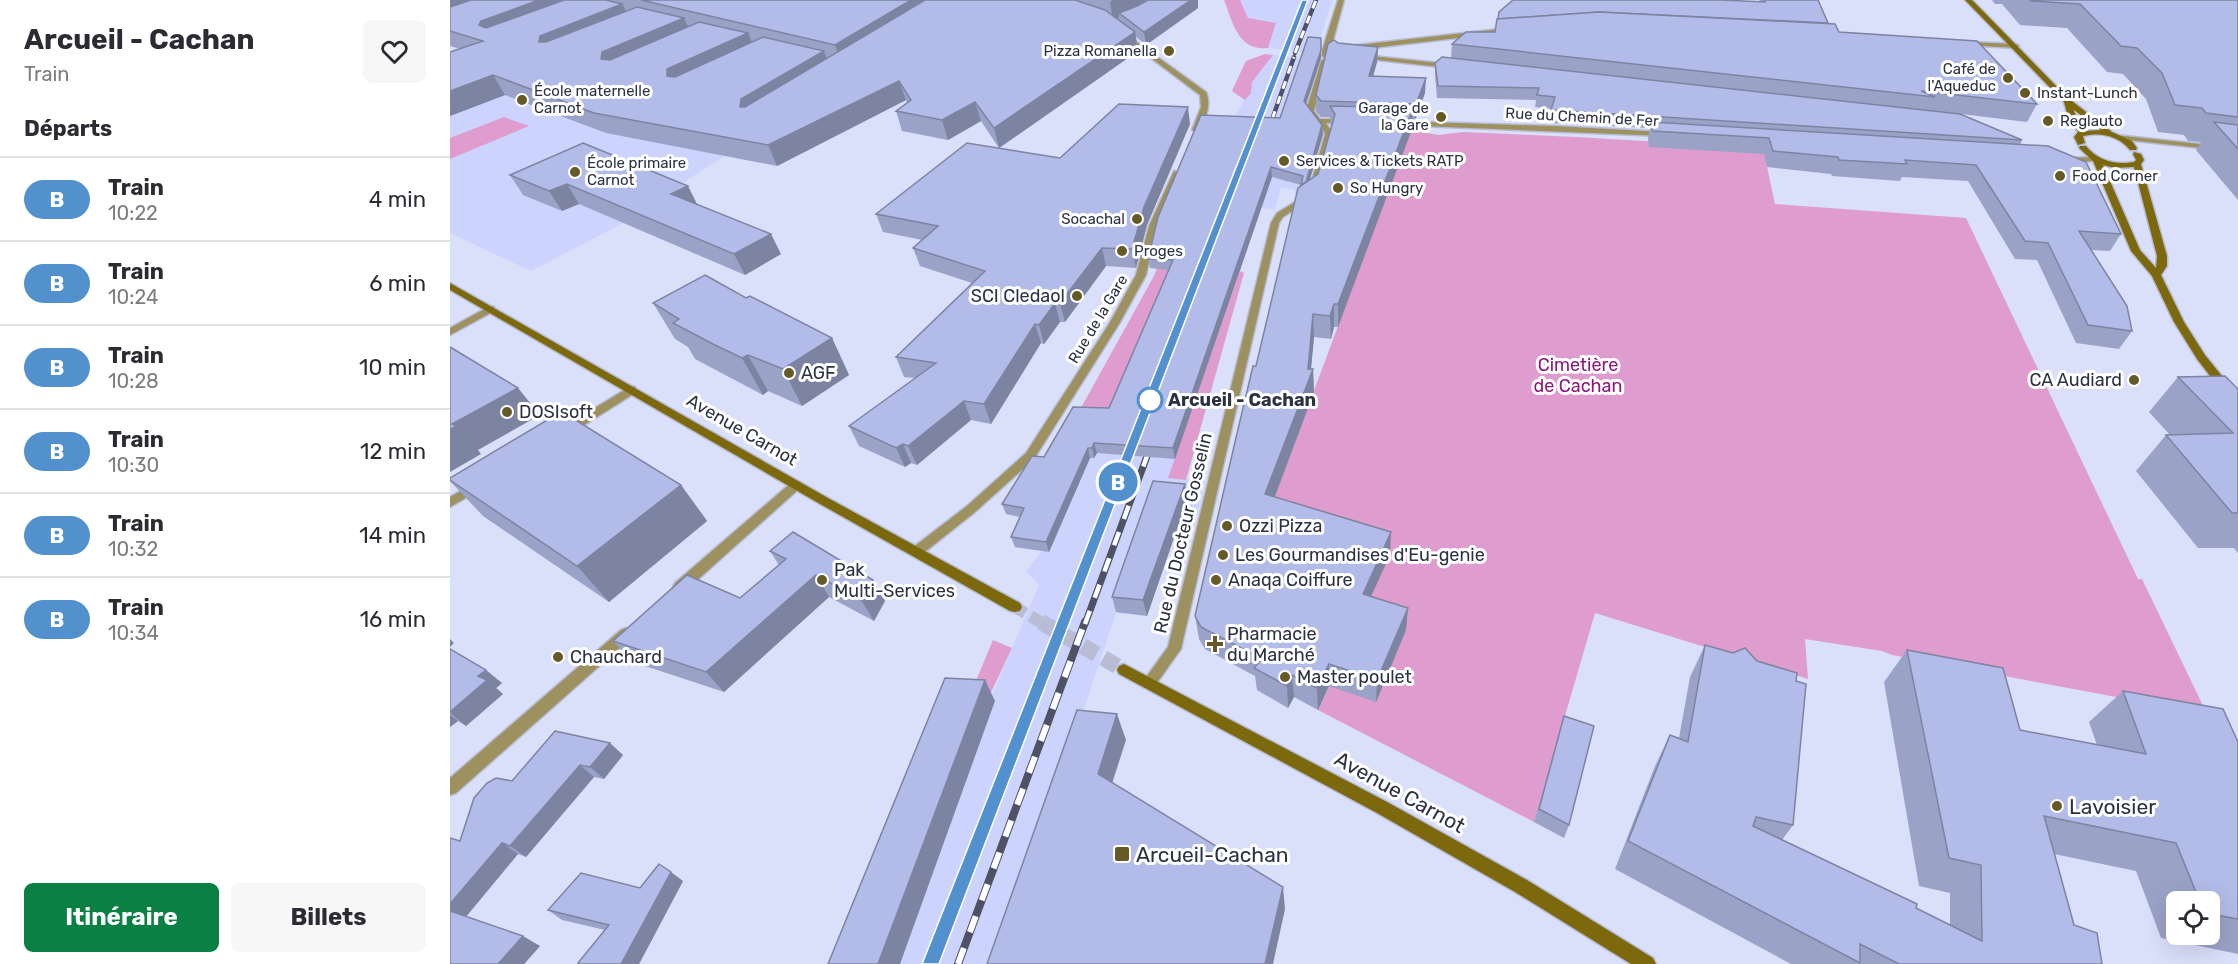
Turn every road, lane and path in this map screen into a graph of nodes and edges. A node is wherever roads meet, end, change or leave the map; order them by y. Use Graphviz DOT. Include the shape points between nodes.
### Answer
graph roads {
  1 [pos="1341,0"];
  2 [pos="1968,0"];
  3 [pos="1515,30"];
  4 [pos="1120,32"];
  5 [pos="1964,44"];
  6 [pos="2016,46"];
  7 [pos="1325,56"];
  8 [pos="1461,68"];
  9 [pos="2067,100"];
  10 [pos="1318,121"];
  11 [pos="1358,122"];
  12 [pos="1382,123"];
  13 [pos="1674,135"];
  14 [pos="1193,136"];
  15 [pos="2114,136"];
  16 [pos="2082,141"];
  17 [pos="2238,150"];
  18 [pos="2136,155"];
  19 [pos="2096,159"];
  20 [pos="2051,160"];
  21 [pos="1181,164"];
  22 [pos="2156,275"];
  23 [pos="450,286"];
  24 [pos="490,309"];
  25 [pos="450,332"];
  26 [pos="631,390"];
  27 [pos="2238,404"];
  28 [pos="560,435"];
  29 [pos="490,478"];
  30 [pos="796,485"];
  31 [pos="450,503"];
  32 [pos="916,552"];
  33 [pos="672,593"];
  34 [pos="1016,607"];
  35 [pos="637,624"];
  36 [pos="1124,670"];
  37 [pos="1149,683"];
  38 [pos="450,788"];
  39 [pos="1647,964"];
  1 -- 7 [label="street"];
  2 -- 6 [label="street"];
  3 -- 7 [label="street"];
  4 -- 14 [label="street" via="1203,94 1205,105"];
  5 -- 6 [label="street"];
  6 -- 9 [label="street"];
  7 -- 8 [label="street"];
  7 -- 10 [label="street, Rue du Docteur Gosselin" via="1310,111"];
  9 -- 15 [label="street"];
  9 -- 16 [label="street"];
  10 -- 11 [label="street"];
  10 -- 37 [label="street, Rue du Docteur Gosselin" via="1329,134 1312,195 1280,215 1275,223 1174,649"];
  12 -- 13 [label="street, Rue du Chemin de Fer"];
  15 -- 16 [label="street" via="2093,132"];
  15 -- 17 [label="street"];
  15 -- 18 [label="street" via="2128,142"];
  16 -- 19 [label="street"];
  18 -- 19 [label="street" via="2120,165"];
  18 -- 22 [label="street" via="2162,256 2162,266"];
  19 -- 20 [label="street"];
  19 -- 22 [label="street" via="2136,251"];
  21 -- 32 [label="street, Rue de la Gare" via="1153,226 1141,275 1030,456"];
  22 -- 27 [label="street" via="2201,357"];
  23 -- 24 [label="street, Avenue Carnot"];
  24 -- 25 [label="street"];
  24 -- 26 [label="street, Avenue Carnot"];
  26 -- 28 [label="street"];
  26 -- 30 [label="street, Avenue Carnot"];
  29 -- 31 [label="street"];
  30 -- 32 [label="street, Avenue Carnot"];
  30 -- 33 [label="street"];
  32 -- 34 [label="street, Avenue Carnot"];
  35 -- 38 [label="street"];
  36 -- 37 [label="street, Avenue Carnot"];
  37 -- 39 [label="street, Avenue Carnot" via="1403,819"];
}
